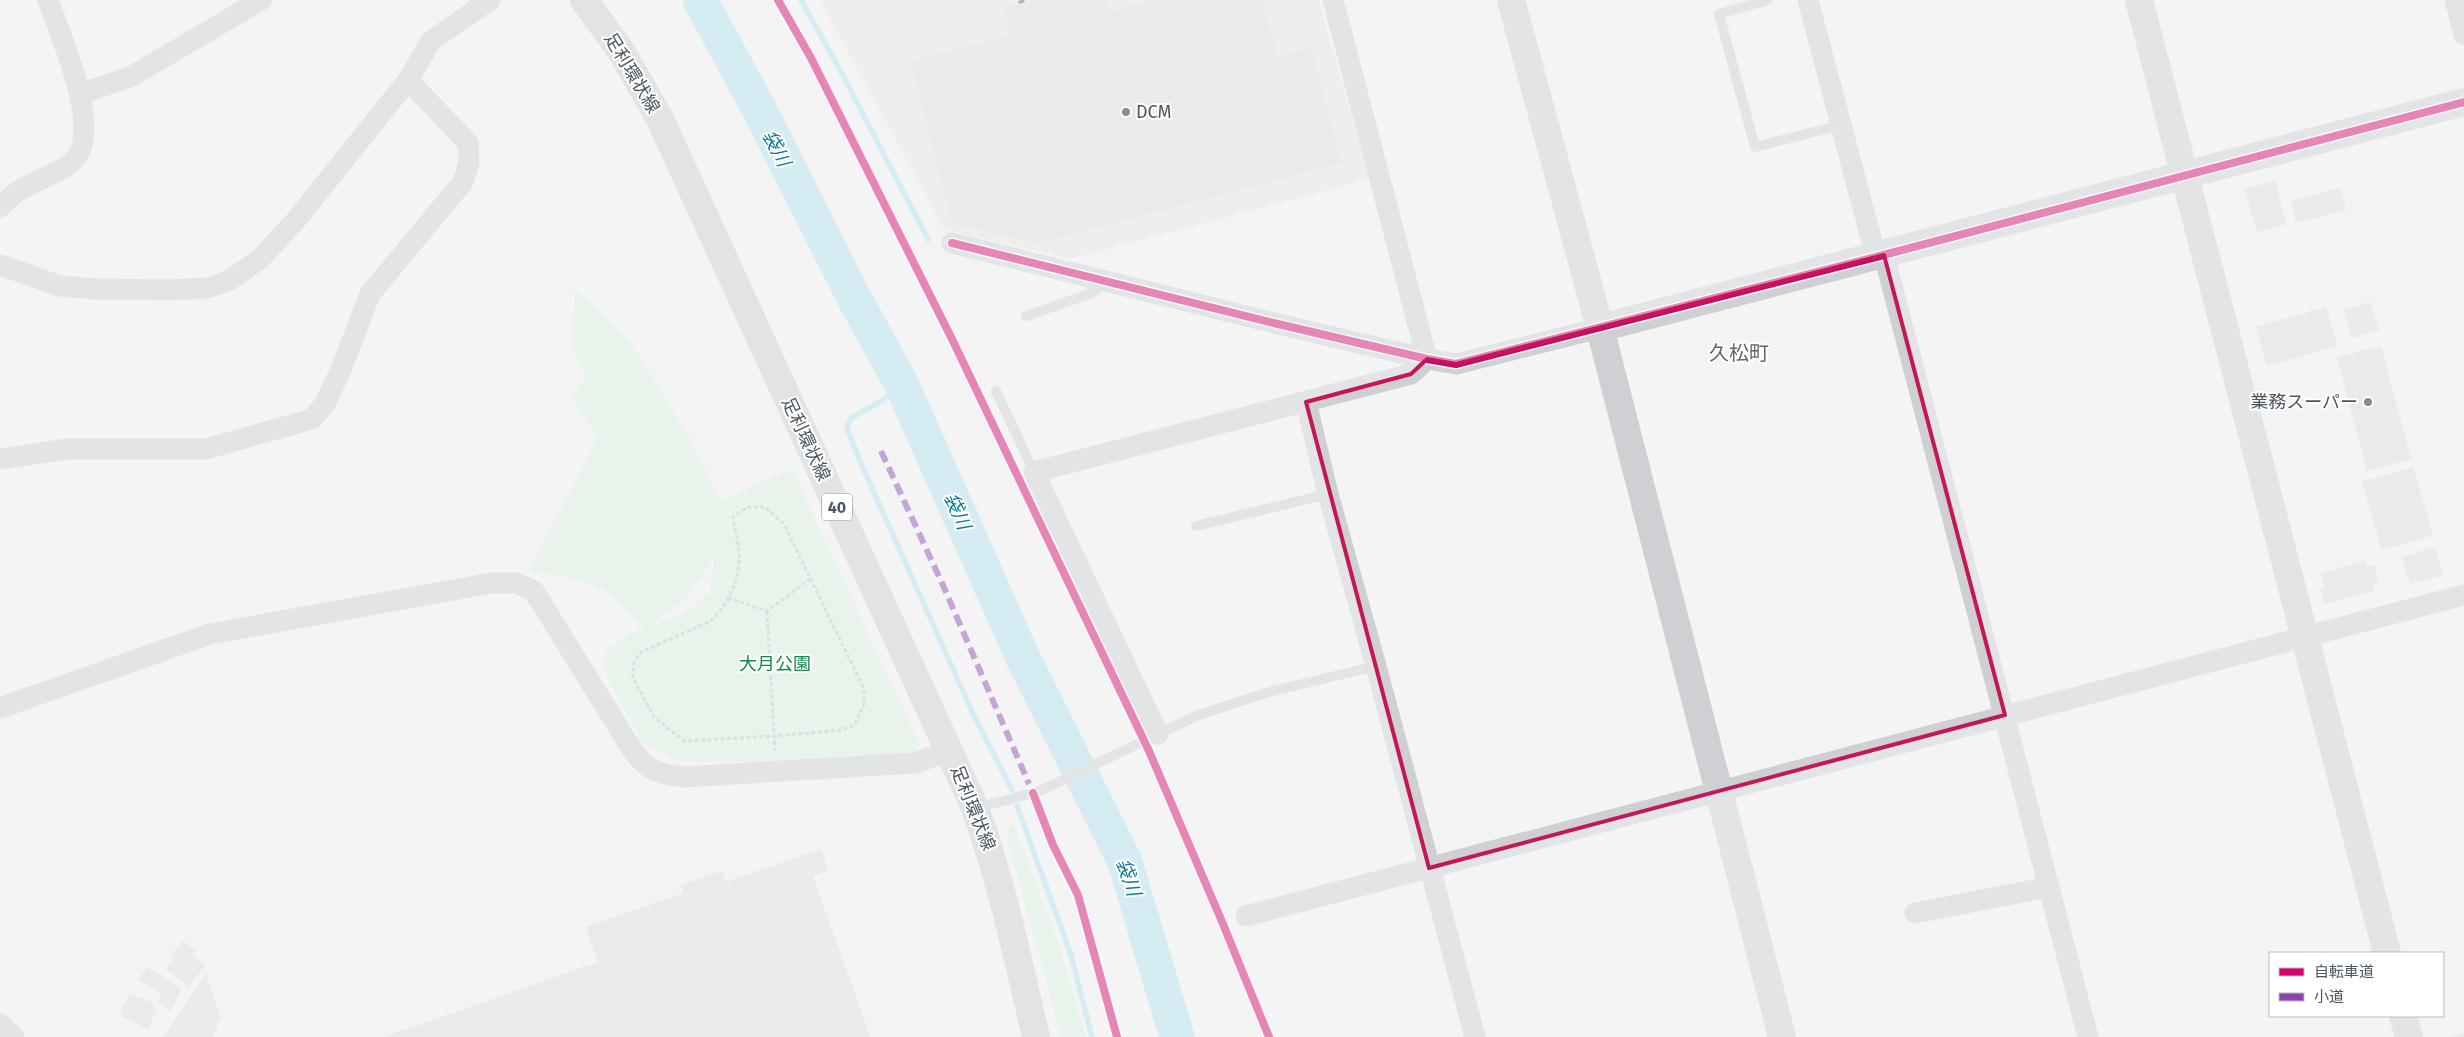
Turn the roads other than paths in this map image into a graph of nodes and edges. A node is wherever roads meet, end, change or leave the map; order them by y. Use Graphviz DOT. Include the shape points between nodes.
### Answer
graph roads {
  1 [pos="48,0"];
  2 [pos="261,0"];
  3 [pos="490,0"];
  4 [pos="584,0"];
  5 [pos="1333,0"];
  6 [pos="1511,0"];
  7 [pos="1768,0"];
  8 [pos="1808,0"];
  9 [pos="2139,0"];
  10 [pos="2455,0"];
  11 [pos="2464,35"];
  12 [pos="408,80"];
  13 [pos="81,94"];
  14 [pos="2464,102"];
  15 [pos="1841,125"];
  16 [pos="2184,175"];
  17 [pos="0,207"];
  18 [pos="952,243"];
  19 [pos="1880,256"];
  20 [pos="0,265"];
  21 [pos="1107,281"];
  22 [pos="1026,316"];
  23 [pos="1600,328"];
  24 [pos="1427,359"];
  25 [pos="996,391"];
  26 [pos="1306,402"];
  27 [pos="0,459"];
  28 [pos="1034,472"];
  29 [pos="1328,494"];
  30 [pos="1196,526"];
  31 [pos="2464,595"];
  32 [pos="2305,637"];
  33 [pos="1376,666"];
  34 [pos="0,708"];
  35 [pos="2005,715"];
  36 [pos="1158,734"];
  37 [pos="949,751"];
  38 [pos="1718,792"];
  39 [pos="975,808"];
  40 [pos="1429,868"];
  41 [pos="2049,887"];
  42 [pos="1915,913"];
  43 [pos="1246,916"];
  44 [pos="2387,952"];
  45 [pos="2403,1017"];
  46 [pos="0,1024"];
  47 [pos="14,1037"];
  48 [pos="1036,1037"];
  49 [pos="1474,1037"];
  50 [pos="1782,1037"];
  51 [pos="2088,1037"];
  52 [pos="2409,1037"];
  1 -- 13 [label="street"];
  2 -- 13 [label="street" via="132,76"];
  3 -- 12 [label="street" via="431,41"];
  4 -- 37 [label="main road, 足利環状線 / 40" via="621,51 660,120"];
  5 -- 24 [label="street"];
  6 -- 23 [label="street"];
  7 -- 15 [label="lane" via="1719,14 1755,147"];
  8 -- 15 [label="street"];
  9 -- 16 [label="street"];
  10 -- 11 [label="street"];
  12 -- 20 [label="street" via="296,220 261,258 230,280 208,288 96,290 60,286"];
  12 -- 27 [label="street" via="468,143 469,163 463,182 370,294 325,404 312,419 206,449 66,449"];
  13 -- 17 [label="street" via="85,120 82,147 72,162 19,190"];
  14 -- 16 [label="street"];
  15 -- 19 [label="street"];
  16 -- 19 [label="street"];
  16 -- 32 [label="street"];
  18 -- 21 [label="street"];
  19 -- 23 [label="street"];
  19 -- 35 [label="street"];
  21 -- 22 [label="lane" via="1092,293"];
  21 -- 24 [label="street"];
  23 -- 24 [label="street" via="1474,361 1456,364"];
  23 -- 38 [label="street"];
  24 -- 26 [label="street" via="1411,374"];
  25 -- 28 [label="lane"];
  26 -- 28 [label="street"];
  26 -- 29 [label="street"];
  28 -- 36 [label="street"];
  29 -- 30 [label="lane"];
  29 -- 33 [label="street"];
  31 -- 32 [label="street"];
  32 -- 35 [label="street"];
  32 -- 44 [label="street"];
  33 -- 36 [label="lane" via="1237,702 1198,715"];
  33 -- 40 [label="street"];
  34 -- 37 [label="street" via="210,634 492,583 516,583 534,591 641,763 661,775 684,777 915,763"];
  35 -- 38 [label="street"];
  35 -- 41 [label="street"];
  36 -- 39 [label="lane" via="1040,791"];
  37 -- 39 [label="main road, 足利環状線 / 40"];
  38 -- 40 [label="street"];
  38 -- 50 [label="street"];
  39 -- 48 [label="main road, 足利環状線 / 40" via="1006,905"];
  40 -- 43 [label="street"];
  40 -- 49 [label="street"];
  41 -- 42 [label="street"];
  41 -- 51 [label="street"];
  45 -- 52 [label="street"];
  46 -- 47 [label="street"];
}
